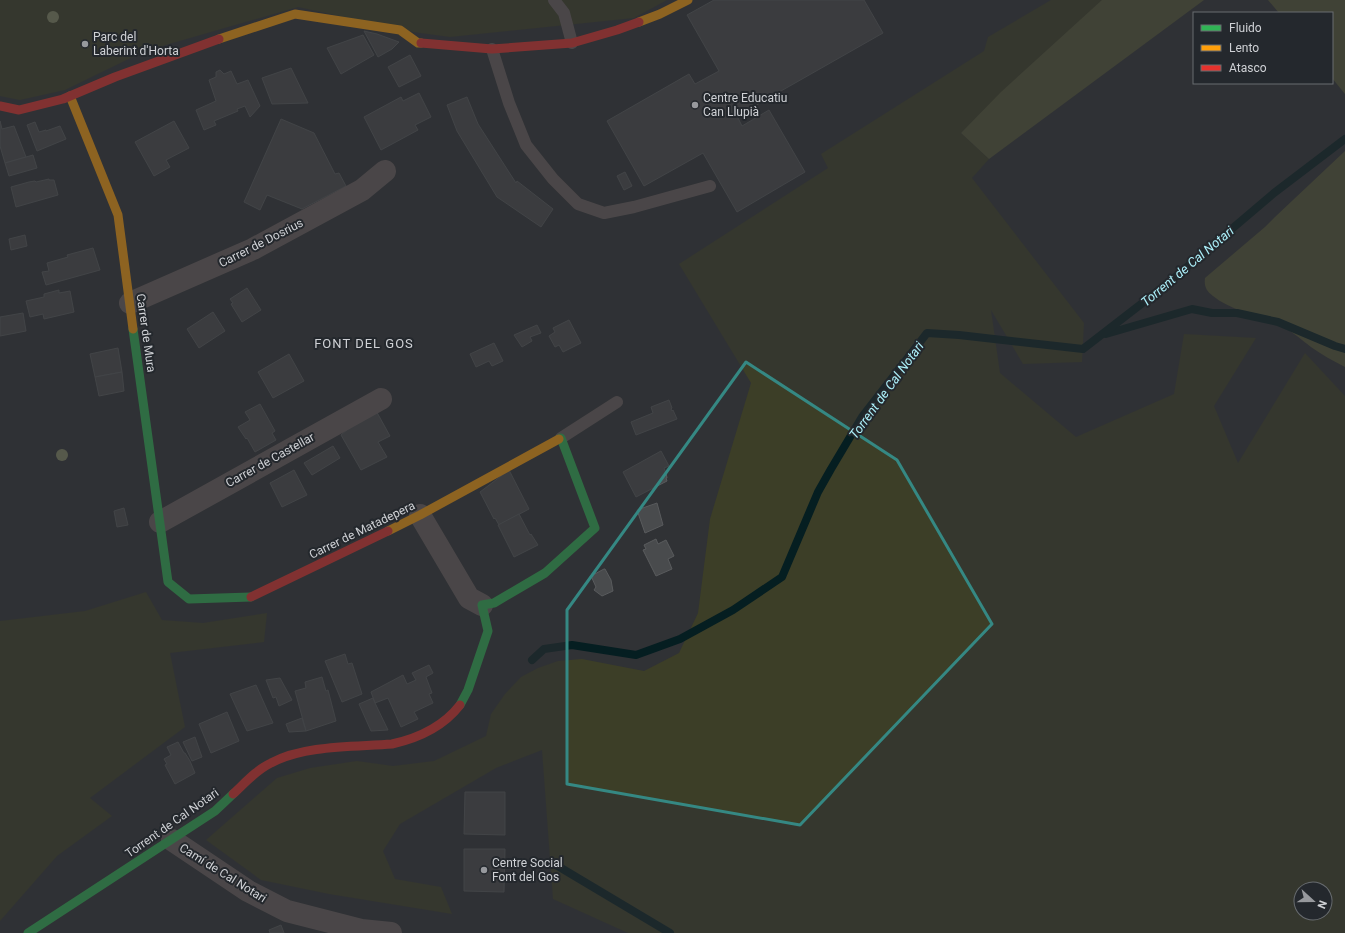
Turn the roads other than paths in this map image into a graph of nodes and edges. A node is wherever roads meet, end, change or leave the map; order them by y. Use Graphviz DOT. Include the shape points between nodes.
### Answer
graph roads {
  1 [pos="554,0"];
  2 [pos="688,0"];
  3 [pos="572,43"];
  4 [pos="492,49"];
  5 [pos="70,96"];
  6 [pos="0,106"];
  7 [pos="385,171"];
  8 [pos="710,186"];
  9 [pos="130,303"];
  10 [pos="381,399"];
  11 [pos="617,402"];
  12 [pos="561,438"];
  13 [pos="420,515"];
  14 [pos="160,522"];
  15 [pos="168,582"];
  16 [pos="482,605"];
  17 [pos="172,840"];
  18 [pos="28,933"];
  19 [pos="391,933"];
  1 -- 3 [label="lane" via="564,13"];
  2 -- 3 [label="street" via="617,30"];
  3 -- 4 [label="street"];
  4 -- 5 [label="street" via="418,43 400,30 295,14 189,49"];
  4 -- 8 [label="lane" via="509,103 526,145 553,179 578,204 604,213"];
  5 -- 6 [label="street" via="19,110"];
  5 -- 9 [label="street, Carrer de Mura" via="118,215"];
  7 -- 9 [label="street, Carrer de Dosrius" via="362,190 253,249"];
  9 -- 14 [label="street, Carrer de Mura"];
  10 -- 14 [label="street, Carrer de Castellar"];
  11 -- 12 [label="lane"];
  12 -- 13 [label="street, Carrer de Matadepera"];
  12 -- 16 [label="street" via="595,528 545,573 494,603"];
  13 -- 15 [label="street, Carrer de Matadepera" via="251,597 189,599"];
  13 -- 16 [label="street" via="469,598"];
  14 -- 15 [label="street, Carrer de Mura"];
  16 -- 17 [label="street, Torrent de Cal Notari" via="488,631 465,699 445,720 427,732 404,742 310,750 280,758 258,771 215,810"];
  17 -- 18 [label="street, Torrent de Cal Notari"];
  17 -- 19 [label="street, Camí de Cal Notari" via="248,891 287,911 361,930"];
}
